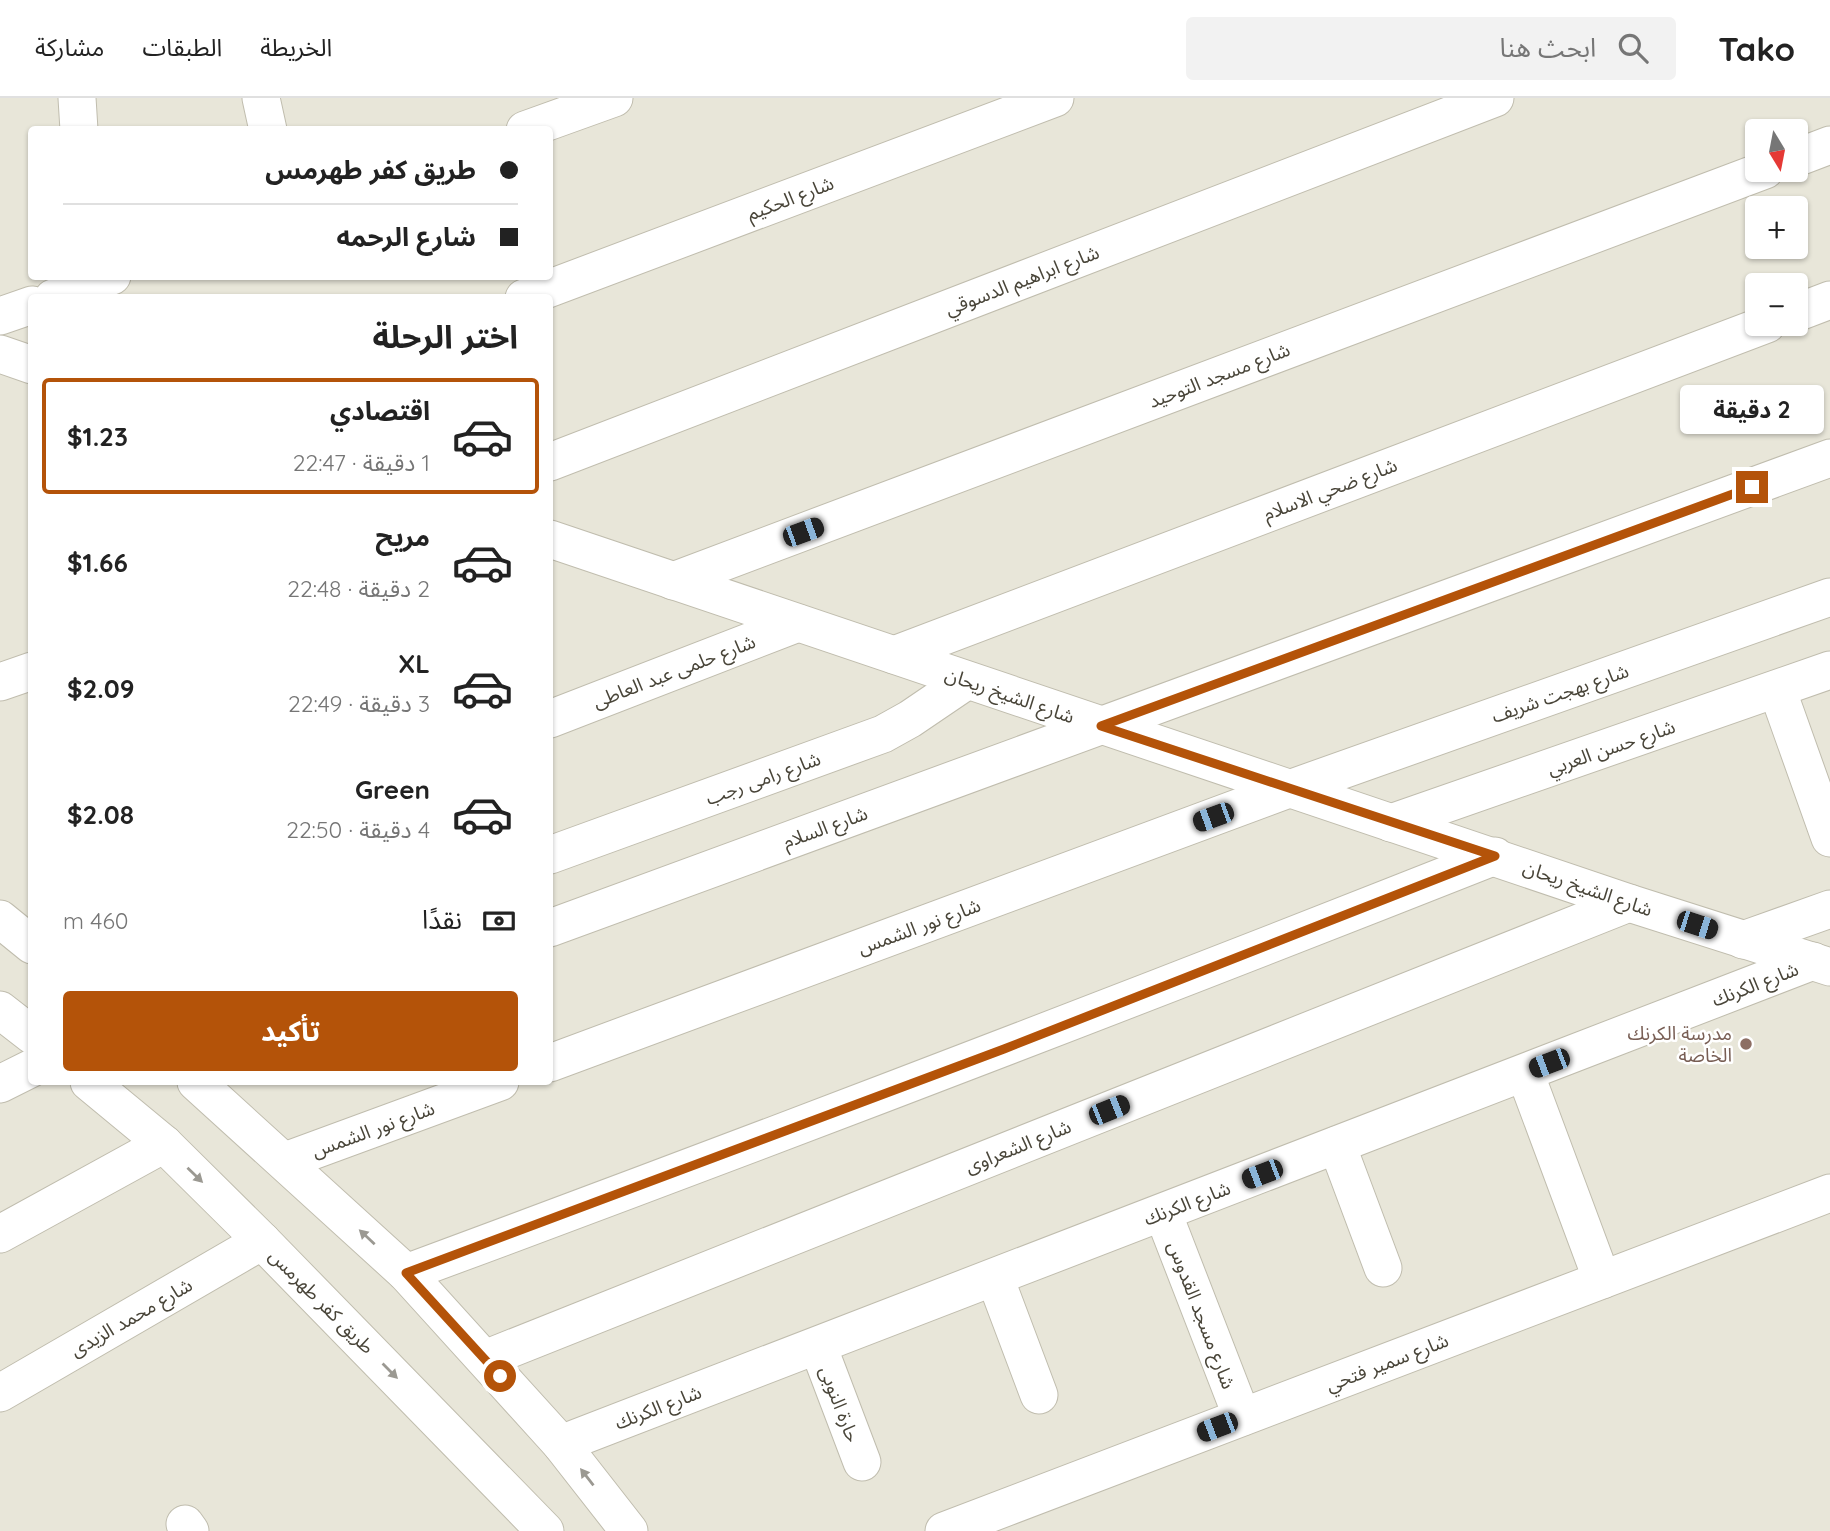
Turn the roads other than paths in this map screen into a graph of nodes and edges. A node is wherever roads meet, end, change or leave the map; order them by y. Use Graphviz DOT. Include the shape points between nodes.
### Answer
graph roads {
  1 [pos="77,98"];
  2 [pos="261,98"];
  3 [pos="614,98"];
  4 [pos="1055,98"];
  5 [pos="1494,98"];
  6 [pos="79,126"];
  7 [pos="267,126"];
  8 [pos="536,126"];
  9 [pos="1830,145"];
  10 [pos="1808,153"];
  11 [pos="1745,178"];
  12 [pos="101,280"];
  13 [pos="64,294"];
  14 [pos="535,294"];
  15 [pos="1830,300"];
  16 [pos="28,306"];
  17 [pos="1808,308"];
  18 [pos="0,316"];
  19 [pos="1745,332"];
  20 [pos="0,354"];
  21 [pos="28,364"];
  22 [pos="1830,458"];
  23 [pos="553,462"];
  24 [pos="553,540"];
  25 [pos="673,581"];
  26 [pos="1830,597"];
  27 [pos="798,623"];
  28 [pos="894,655"];
  29 [pos="1830,670"];
  30 [pos="28,672"];
  31 [pos="966,681"];
  32 [pos="0,682"];
  33 [pos="1777,689"];
  34 [pos="553,718"];
  35 [pos="1101,726"];
  36 [pos="1289,789"];
  37 [pos="1391,823"];
  38 [pos="1830,838"];
  39 [pos="553,854"];
  40 [pos="1495,856"];
  41 [pos="1629,903"];
  42 [pos="1830,909"];
  43 [pos="553,927"];
  44 [pos="1743,940"];
  45 [pos="1822,964"];
  46 [pos="0,1010"];
  47 [pos="28,1032"];
  48 [pos="553,1062"];
  49 [pos="28,1070"];
  50 [pos="1525,1073"];
  51 [pos="0,1084"];
  52 [pos="107,1085"];
  53 [pos="199,1085"];
  54 [pos="492,1085"];
  55 [pos="163,1144"];
  56 [pos="1337,1146"];
  57 [pos="285,1161"];
  58 [pos="1830,1193"];
  59 [pos="1163,1213"];
  60 [pos="0,1234"];
  61 [pos="262,1241"];
  62 [pos="1383,1268"];
  63 [pos="406,1273"];
  64 [pos="995,1278"];
  65 [pos="1602,1280"];
  66 [pos="818,1346"];
  67 [pos="485,1359"];
  68 [pos="0,1393"];
  69 [pos="1039,1395"];
  70 [pos="1241,1417"];
  71 [pos="561,1444"];
  72 [pos="862,1462"];
  73 [pos="532,1527"];
  74 [pos="629,1531"];
  75 [pos="944,1531"];
  1 -- 6 [label="street"];
  2 -- 7 [label="street"];
  3 -- 8 [label="street"];
  4 -- 14 [label="street, شارع الحكيم"];
  5 -- 23 [label="street, شارع ابراهيم الدسوقي"];
  9 -- 10 [label="street"];
  11 -- 25 [label="street, شارع مسجد التوحيد"];
  12 -- 13 [label="street"];
  15 -- 17 [label="street"];
  16 -- 18 [label="street"];
  19 -- 28 [label="street, شارع ضحي الاسلام"];
  20 -- 21 [label="street"];
  22 -- 35 [label="street, شارع السلام"];
  24 -- 25 [label="street, شارع الشيخ ريحان"];
  25 -- 27 [label="street, شارع الشيخ ريحان"];
  26 -- 36 [label="street, شارع بهجت شريف"];
  27 -- 28 [label="street, شارع الشيخ ريحان"];
  27 -- 34 [label="street, شارع حلمى عبد العاطى"];
  28 -- 31 [label="street, شارع الشيخ ريحان"];
  29 -- 33 [label="street, شارع حسن العربي"];
  30 -- 32 [label="street"];
  31 -- 35 [label="street, شارع الشيخ ريحان"];
  31 -- 39 [label="street, شارع رامى رجب" via="883,734"];
  33 -- 37 [label="street, شارع حسن العربي"];
  33 -- 38 [label="street"];
  35 -- 36 [label="street, شارع الشيخ ريحان"];
  35 -- 43 [label="street, شارع السلام"];
  36 -- 37 [label="street, شارع الشيخ ريحان"];
  36 -- 48 [label="street, شارع نور الشمس"];
  37 -- 40 [label="street, شارع الشيخ ريحان"];
  40 -- 41 [label="street, شارع الشيخ ريحان"];
  40 -- 63 [label="street" via="1043,1034"];
  41 -- 44 [label="street, شارع الشيخ ريحان"];
  41 -- 67 [label="street, شارع الشعراوى"];
  42 -- 44 [label="street"];
  44 -- 45 [label="street, شارع الشيخ ريحان"];
  45 -- 50 [label="street, شارع الكرنك"];
  46 -- 47 [label="street"];
  49 -- 51 [label="street"];
  50 -- 56 [label="street, شارع الكرنك"];
  50 -- 65 [label="street"];
  52 -- 55 [label="street, طريق كفر طهرمس"];
  53 -- 57 [label="street"];
  54 -- 57 [label="street, شارع نور الشمس"];
  55 -- 60 [label="street"];
  55 -- 61 [label="street, طريق كفر طهرمس, one-way"];
  56 -- 59 [label="street, شارع الكرنك"];
  56 -- 62 [label="street"];
  63 -- 57 [label="street, one-way"];
  58 -- 65 [label="street, شارع سمير فتحي"];
  59 -- 64 [label="street, شارع الكرنك"];
  59 -- 70 [label="street, شارع مسجد القدوس"];
  61 -- 68 [label="street, شارع محمد الزيدى"];
  61 -- 73 [label="street, طريق كفر طهرمس, one-way"];
  63 -- 67 [label="street"];
  64 -- 66 [label="street, شارع الكرنك"];
  64 -- 69 [label="street"];
  65 -- 70 [label="street, شارع سمير فتحي"];
  66 -- 71 [label="street, شارع الكرنك"];
  66 -- 72 [label="street, حارة النوبى"];
  67 -- 71 [label="street"];
  70 -- 75 [label="street, شارع سمير فتحي"];
  74 -- 71 [label="street, one-way"];
}
